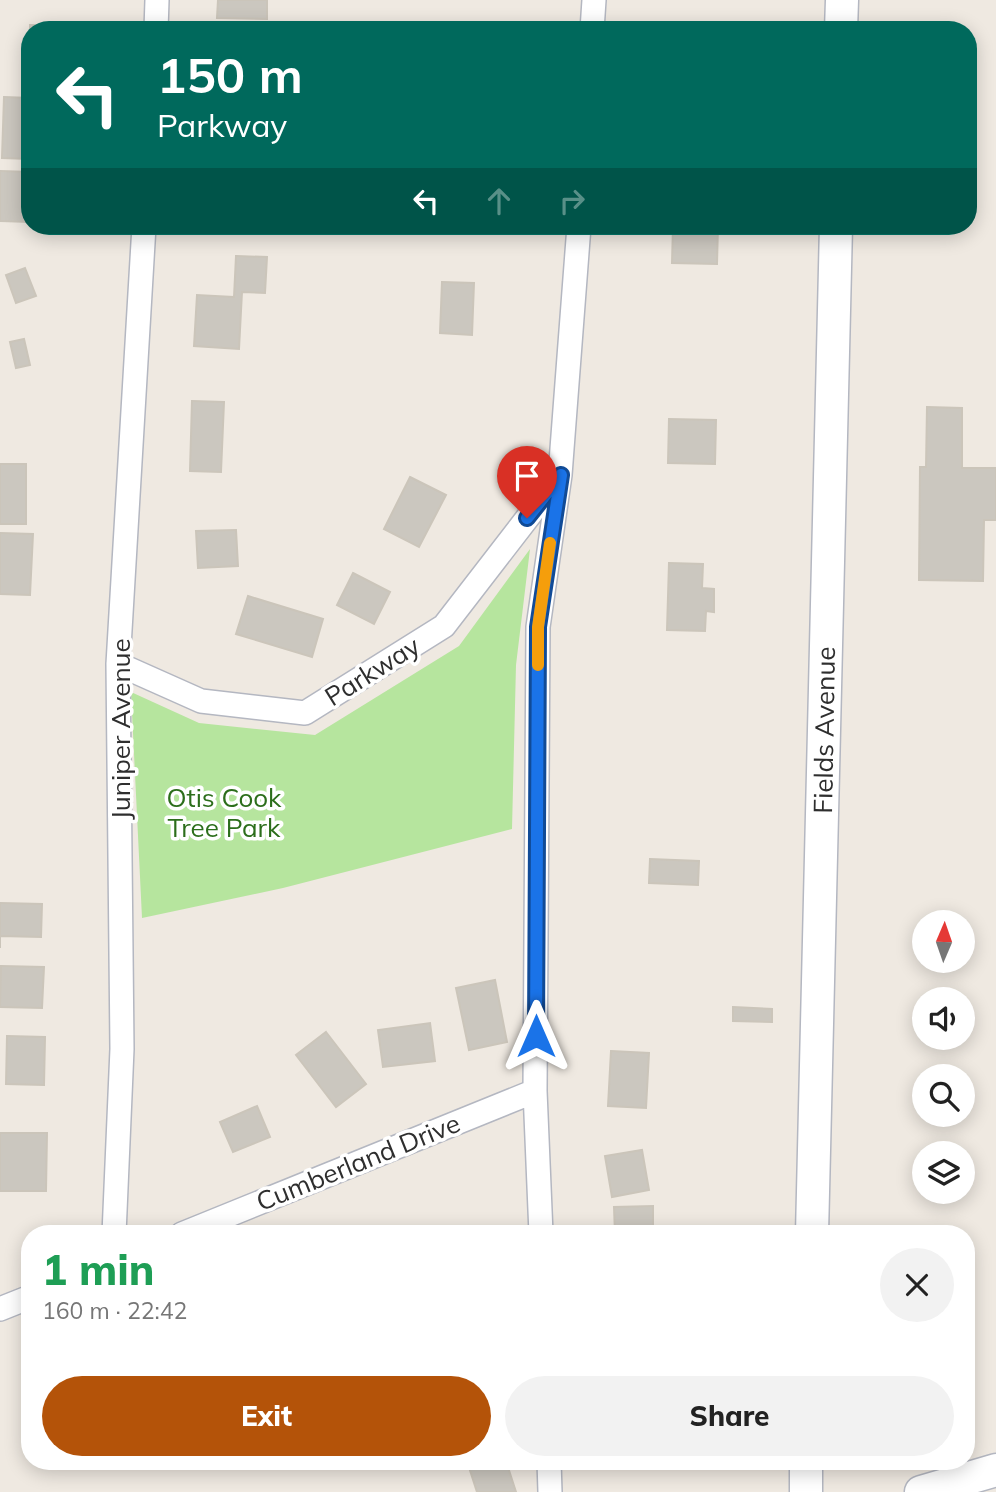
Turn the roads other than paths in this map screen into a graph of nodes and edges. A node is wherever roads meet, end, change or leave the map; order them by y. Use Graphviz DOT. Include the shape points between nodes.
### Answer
graph roads {
  1 [pos="157,0"];
  2 [pos="594,0"];
  3 [pos="842,0"];
  4 [pos="156,21"];
  5 [pos="593,21"];
  6 [pos="841,21"];
  7 [pos="143,235"];
  8 [pos="578,235"];
  9 [pos="836,235"];
  10 [pos="561,475"];
  11 [pos="118,664"];
  12 [pos="535,1091"];
  13 [pos="114,1225"];
  14 [pos="204,1225"];
  15 [pos="541,1225"];
  16 [pos="812,1225"];
  17 [pos="21,1301"];
  18 [pos="0,1309"];
  19 [pos="549,1470"];
  20 [pos="806,1470"];
  21 [pos="996,1471"];
  22 [pos="550,1492"];
  23 [pos="806,1492"];
  24 [pos="921,1492"];
  1 -- 4 [label="street"];
  2 -- 5 [label="street"];
  3 -- 6 [label="street"];
  7 -- 11 [label="street, Juniper Avenue"];
  8 -- 10 [label="street"];
  9 -- 16 [label="street, Fields Avenue"];
  10 -- 11 [label="street, Parkway" via="444,626 305,713 201,701"];
  10 -- 12 [label="street" via="538,627"];
  11 -- 13 [label="street, Juniper Avenue" via="122,1049"];
  12 -- 14 [label="street, Cumberland Drive"];
  12 -- 15 [label="street"];
  17 -- 18 [label="street"];
  19 -- 22 [label="street"];
  20 -- 23 [label="street"];
  21 -- 24 [label="street"];
}
